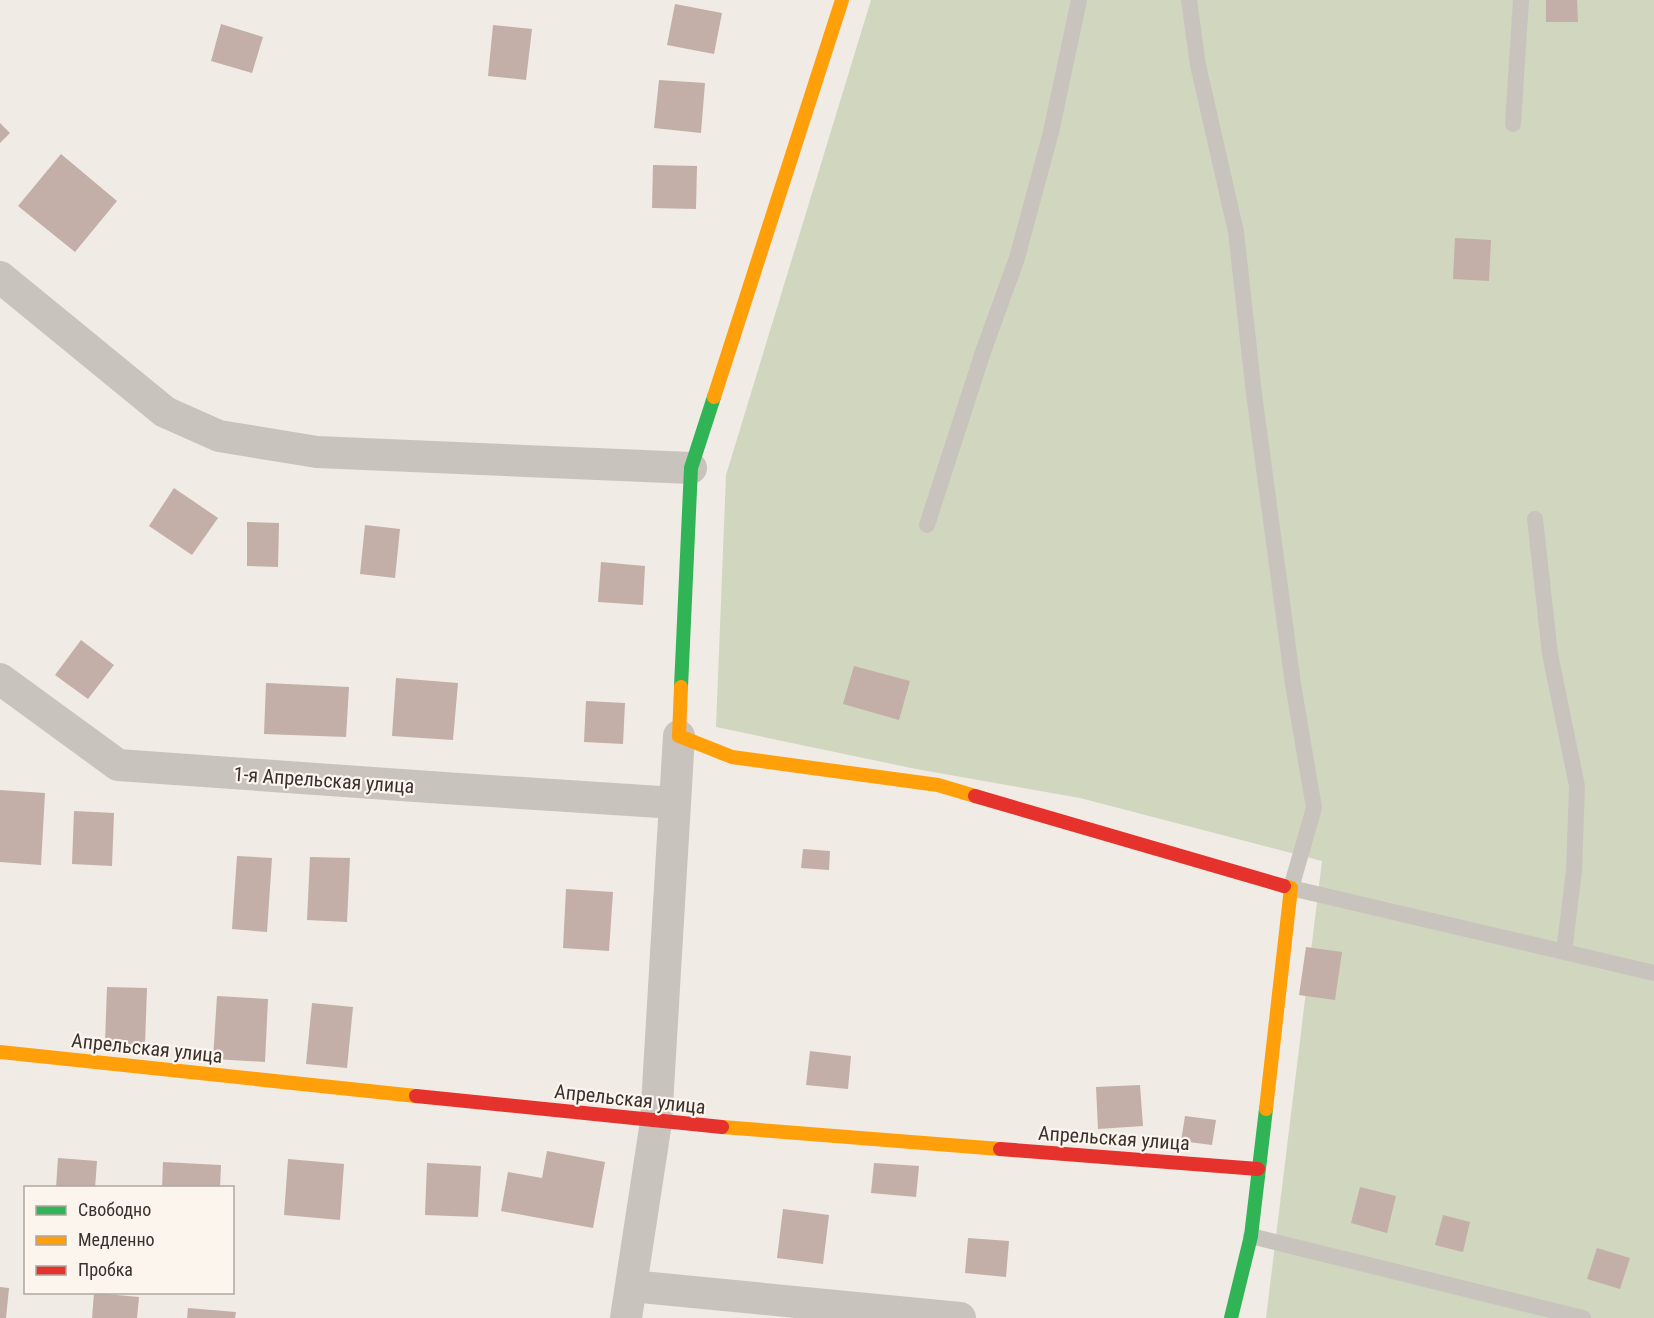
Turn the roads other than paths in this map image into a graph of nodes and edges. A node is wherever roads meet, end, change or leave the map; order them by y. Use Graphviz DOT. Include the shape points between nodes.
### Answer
graph roads {
  1 [pos="842,0"];
  2 [pos="1079,0"];
  3 [pos="1189,0"];
  4 [pos="1521,0"];
  5 [pos="1513,124"];
  6 [pos="0,277"];
  7 [pos="692,468"];
  8 [pos="1534,519"];
  9 [pos="927,525"];
  10 [pos="0,679"];
  11 [pos="679,736"];
  12 [pos="675,802"];
  13 [pos="1291,888"];
  14 [pos="1564,952"];
  15 [pos="1654,973"];
  16 [pos="0,1052"];
  17 [pos="656,1122"];
  18 [pos="1258,1169"];
  19 [pos="1251,1236"];
  20 [pos="631,1286"];
  21 [pos="626,1318"];
  22 [pos="960,1318"];
  23 [pos="1232,1318"];
  24 [pos="1583,1318"];
  1 -- 7 [label="street"];
  2 -- 9 [label="lane" via="1051,132 1017,258"];
  3 -- 13 [label="lane" via="1198,65 1236,232 1293,684 1314,808"];
  4 -- 5 [label="lane"];
  6 -- 7 [label="street" via="165,412 219,436 317,452"];
  7 -- 11 [label="street"];
  8 -- 14 [label="lane" via="1550,654 1577,786 1574,871"];
  10 -- 12 [label="street, 1-я Апрельская улица" via="117,765"];
  11 -- 12 [label="street"];
  11 -- 13 [label="street" via="732,756 938,785"];
  12 -- 17 [label="street"];
  13 -- 14 [label="lane"];
  13 -- 18 [label="street"];
  14 -- 15 [label="lane"];
  16 -- 17 [label="street, Апрельская улица"];
  17 -- 18 [label="street, Апрельская улица"];
  17 -- 20 [label="street"];
  18 -- 19 [label="street"];
  19 -- 23 [label="street"];
  19 -- 24 [label="lane"];
  20 -- 21 [label="street"];
  20 -- 22 [label="street"];
}
